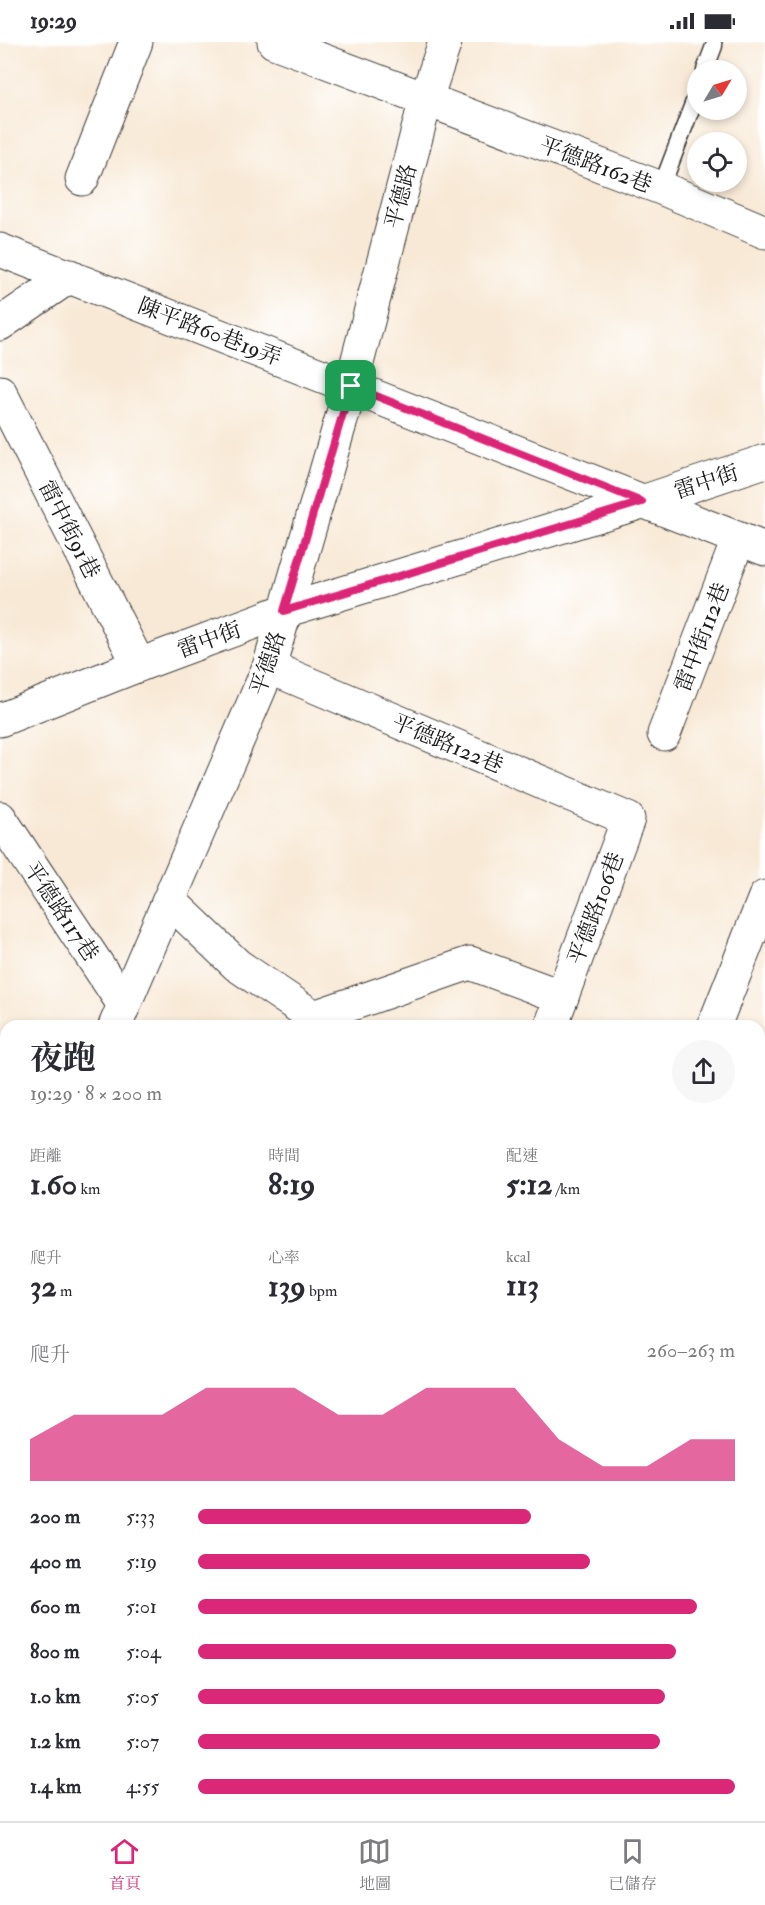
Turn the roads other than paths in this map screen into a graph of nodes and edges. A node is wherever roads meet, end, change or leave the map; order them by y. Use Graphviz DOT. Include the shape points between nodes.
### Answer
graph roads {
  1 [pos="136,42"];
  2 [pos="274,42"];
  3 [pos="445,42"];
  4 [pos="714,46"];
  5 [pos="709,60"];
  6 [pos="426,99"];
  7 [pos="687,120"];
  8 [pos="82,179"];
  9 [pos="661,188"];
  10 [pos="765,232"];
  11 [pos="0,250"];
  12 [pos="70,276"];
  13 [pos="0,324"];
  14 [pos="351,386"];
  15 [pos="0,392"];
  16 [pos="765,461"];
  17 [pos="642,502"];
  18 [pos="752,545"];
  19 [pos="284,611"];
  20 [pos="139,665"];
  21 [pos="268,667"];
  22 [pos="0,720"];
  23 [pos="664,734"];
  24 [pos="0,818"];
  25 [pos="628,819"];
  26 [pos="765,897"];
  27 [pos="169,900"];
  28 [pos="556,1011"];
  29 [pos="120,1016"];
  30 [pos="716,1020"];
  1 -- 8 [label="street"];
  2 -- 6 [label="street, 平德路162巷"];
  3 -- 6 [label="street, 平德路"];
  4 -- 5 [label="lane"];
  6 -- 9 [label="street, 平德路162巷"];
  6 -- 14 [label="street, 平德路"];
  7 -- 9 [label="lane"];
  9 -- 10 [label="street, 平德路162巷"];
  11 -- 12 [label="street, 陳平路60巷19弄"];
  12 -- 13 [label="street"];
  12 -- 14 [label="street, 陳平路60巷19弄"];
  14 -- 17 [label="street, 陳平路60巷19弄"];
  14 -- 19 [label="street, 平德路"];
  15 -- 20 [label="street, 雷中街91巷"];
  16 -- 17 [label="street, 雷中街"];
  17 -- 18 [label="street, 雷中街112巷"];
  17 -- 19 [label="street, 雷中街"];
  18 -- 23 [label="street, 雷中街112巷"];
  19 -- 20 [label="street, 雷中街"];
  19 -- 21 [label="street, 平德路"];
  20 -- 22 [label="street, 雷中街"];
  21 -- 25 [label="street, 平德路122巷"];
  21 -- 27 [label="street, 平德路"];
  24 -- 29 [label="street, 平德路117巷"];
  25 -- 28 [label="street, 平德路106巷"];
  26 -- 30 [label="street"];
  27 -- 28 [label="street, 平德路106巷" via="237,965 314,1017 470,963"];
  27 -- 29 [label="street, 平德路"];
}
